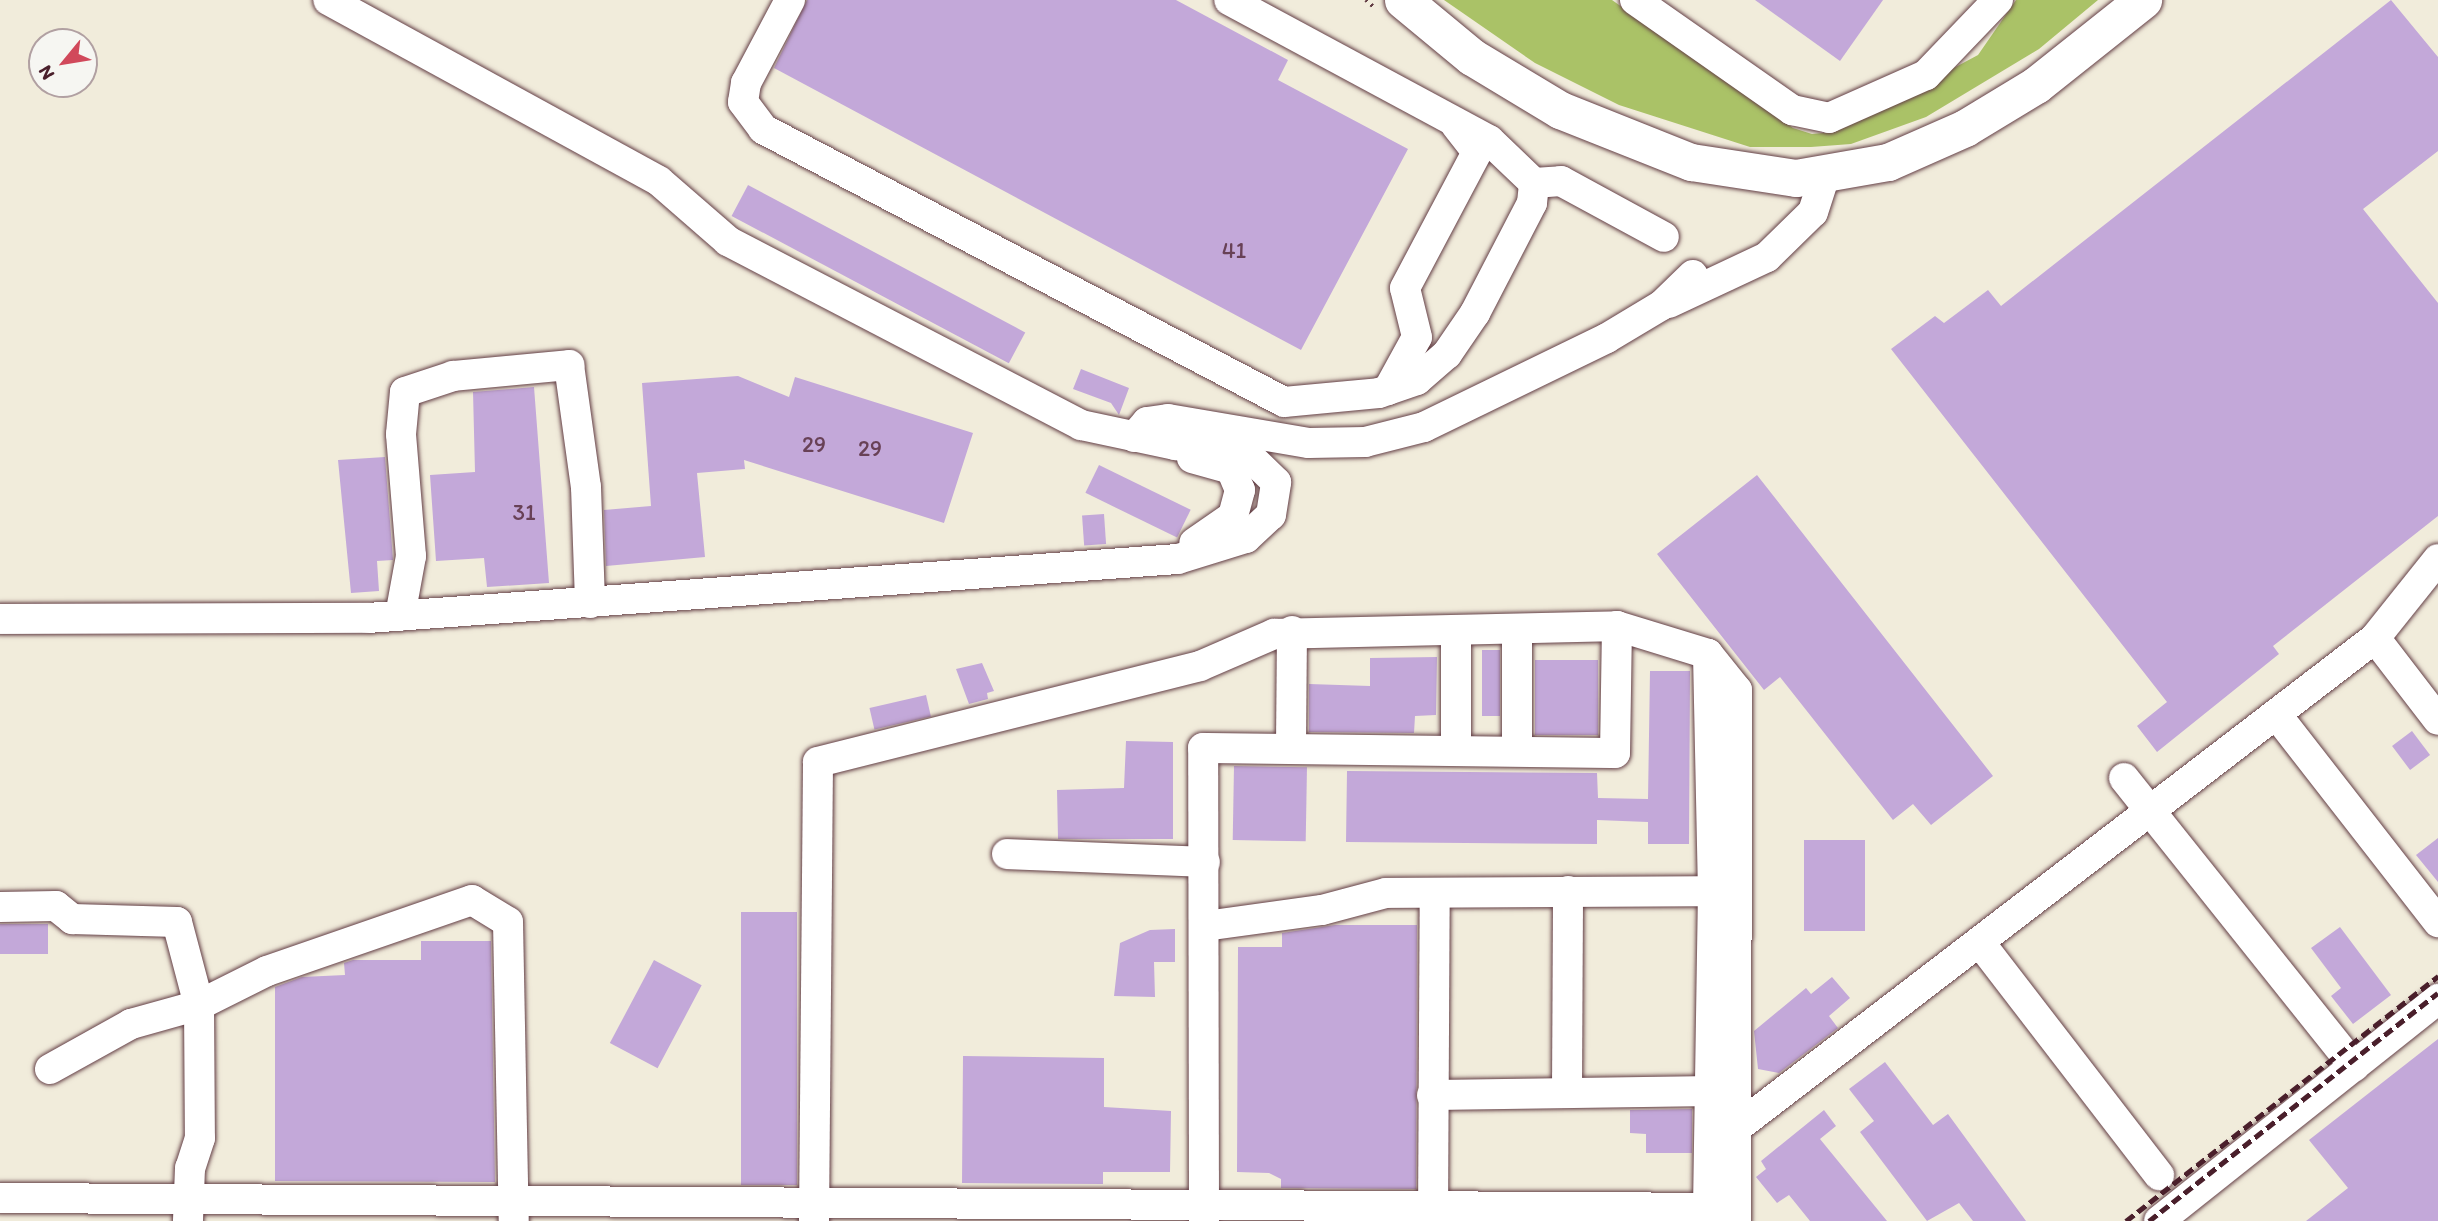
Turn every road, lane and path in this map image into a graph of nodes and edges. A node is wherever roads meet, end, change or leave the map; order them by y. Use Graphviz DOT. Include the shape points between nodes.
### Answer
graph roads {
  1 [pos="328,0"];
  2 [pos="790,0"];
  3 [pos="1229,0"];
  4 [pos="1403,0"];
  5 [pos="1635,0"];
  6 [pos="1998,0"];
  7 [pos="2143,0"];
  8 [pos="1449,117"];
  9 [pos="1825,175"];
  10 [pos="1534,183"];
  11 [pos="1664,237"];
  12 [pos="1693,275"];
  13 [pos="1662,305"];
  14 [pos="1388,390"];
  15 [pos="1134,437"];
  16 [pos="2438,559"];
  17 [pos="590,603"];
  18 [pos="400,616"];
  19 [pos="0,618"];
  20 [pos="1617,625"];
  21 [pos="1517,630"];
  22 [pos="1292,631"];
  23 [pos="1456,632"];
  24 [pos="2375,638"];
  25 [pos="2276,714"];
  26 [pos="2438,720"];
  27 [pos="1292,745"];
  28 [pos="1456,750"];
  29 [pos="1517,750"];
  30 [pos="2124,778"];
  31 [pos="2151,812"];
  32 [pos="1007,854"];
  33 [pos="1205,863"];
  34 [pos="1568,891"];
  35 [pos="1724,891"];
  36 [pos="1435,892"];
  37 [pos="0,907"];
  38 [pos="2438,922"];
  39 [pos="1205,926"];
  40 [pos="1981,944"];
  41 [pos="2438,999"];
  42 [pos="199,1005"];
  43 [pos="2354,1066"];
  44 [pos="50,1069"];
  45 [pos="1724,1090"];
  46 [pos="1567,1092"];
  47 [pos="1432,1095"];
  48 [pos="1735,1129"];
  49 [pos="2159,1175"];
  50 [pos="0,1198"];
  51 [pos="188,1211"];
  52 [pos="514,1212"];
  53 [pos="701,1212"];
  54 [pos="813,1212"];
  55 [pos="1204,1213"];
  56 [pos="1433,1214"];
  57 [pos="1722,1215"];
  58 [pos="2159,1221"];
  1 -- 15 [label="lane" via="659,181 728,241 1082,425"];
  2 -- 14 [label="lane" via="746,83 743,102 763,129 1284,401"];
  3 -- 8 [label="lane"];
  4 -- 9 [label="main road" via="1521,88 1636,143 1744,174"];
  5 -- 6 [label="lane" via="1792,110 1829,118 1926,75"];
  7 -- 9 [label="main road" via="2046,78 1974,123 1888,162"];
  8 -- 10 [label="lane" via="1489,140"];
  8 -- 14 [label="lane" via="1477,152 1405,288 1417,337"];
  9 -- 13 [label="lane" via="1813,212 1767,257 1689,298"];
  10 -- 11 [label="lane" via="1561,181"];
  10 -- 14 [label="lane" via="1515,240 1447,354 1417,380"];
  12 -- 13 [label="lane"];
  13 -- 15 [label="lane" via="1596,343 1400,433 1309,443 1168,419 1147,422"];
  15 -- 17 [label="lane" via="1175,446 1231,469 1240,491 1233,516 1217,532 1164,559"];
  16 -- 24 [label="lane"];
  17 -- 18 [label="lane"];
  17 -- 18 [label="lane" via="586,487 569,365 453,376 405,393 401,434 411,556"];
  18 -- 19 [label="lane" via="236,622"];
  20 -- 21 [label="lane"];
  20 -- 29 [label="lane" via="1615,753"];
  20 -- 35 [label="lane" via="1708,654 1737,690"];
  21 -- 23 [label="lane"];
  21 -- 29 [label="lane"];
  22 -- 23 [label="lane"];
  22 -- 27 [label="lane"];
  22 -- 54 [label="lane" via="1200,666 818,762"];
  23 -- 28 [label="lane"];
  24 -- 25 [label="lane"];
  24 -- 26 [label="lane"];
  25 -- 31 [label="lane"];
  25 -- 38 [label="lane"];
  27 -- 28 [label="lane"];
  27 -- 33 [label="lane" via="1203,748"];
  28 -- 29 [label="lane"];
  30 -- 31 [label="lane"];
  31 -- 40 [label="lane"];
  31 -- 43 [label="lane"];
  32 -- 33 [label="lane"];
  33 -- 39 [label="lane"];
  34 -- 35 [label="lane"];
  34 -- 36 [label="lane"];
  34 -- 46 [label="lane"];
  35 -- 45 [label="lane"];
  36 -- 39 [label="lane" via="1386,893 1322,910"];
  36 -- 47 [label="lane"];
  37 -- 42 [label="lane" via="56,906 72,919 177,922"];
  39 -- 55 [label="lane"];
  40 -- 48 [label="lane"];
  40 -- 49 [label="lane"];
  41 -- 43 [label="lane"];
  42 -- 44 [label="lane" via="131,1024"];
  42 -- 51 [label="lane" via="200,1138"];
  42 -- 52 [label="lane" via="267,971 472,900 508,922"];
  43 -- 58 [label="lane"];
  45 -- 46 [label="lane"];
  45 -- 48 [label="lane"];
  45 -- 57 [label="lane"];
  46 -- 47 [label="lane"];
  47 -- 56 [label="lane"];
  48 -- 57 [label="lane"];
  50 -- 51 [label="lane"];
  51 -- 52 [label="lane"];
  52 -- 53 [label="lane"];
  53 -- 54 [label="lane"];
  54 -- 55 [label="lane"];
  55 -- 56 [label="lane"];
  56 -- 57 [label="lane"];
}
